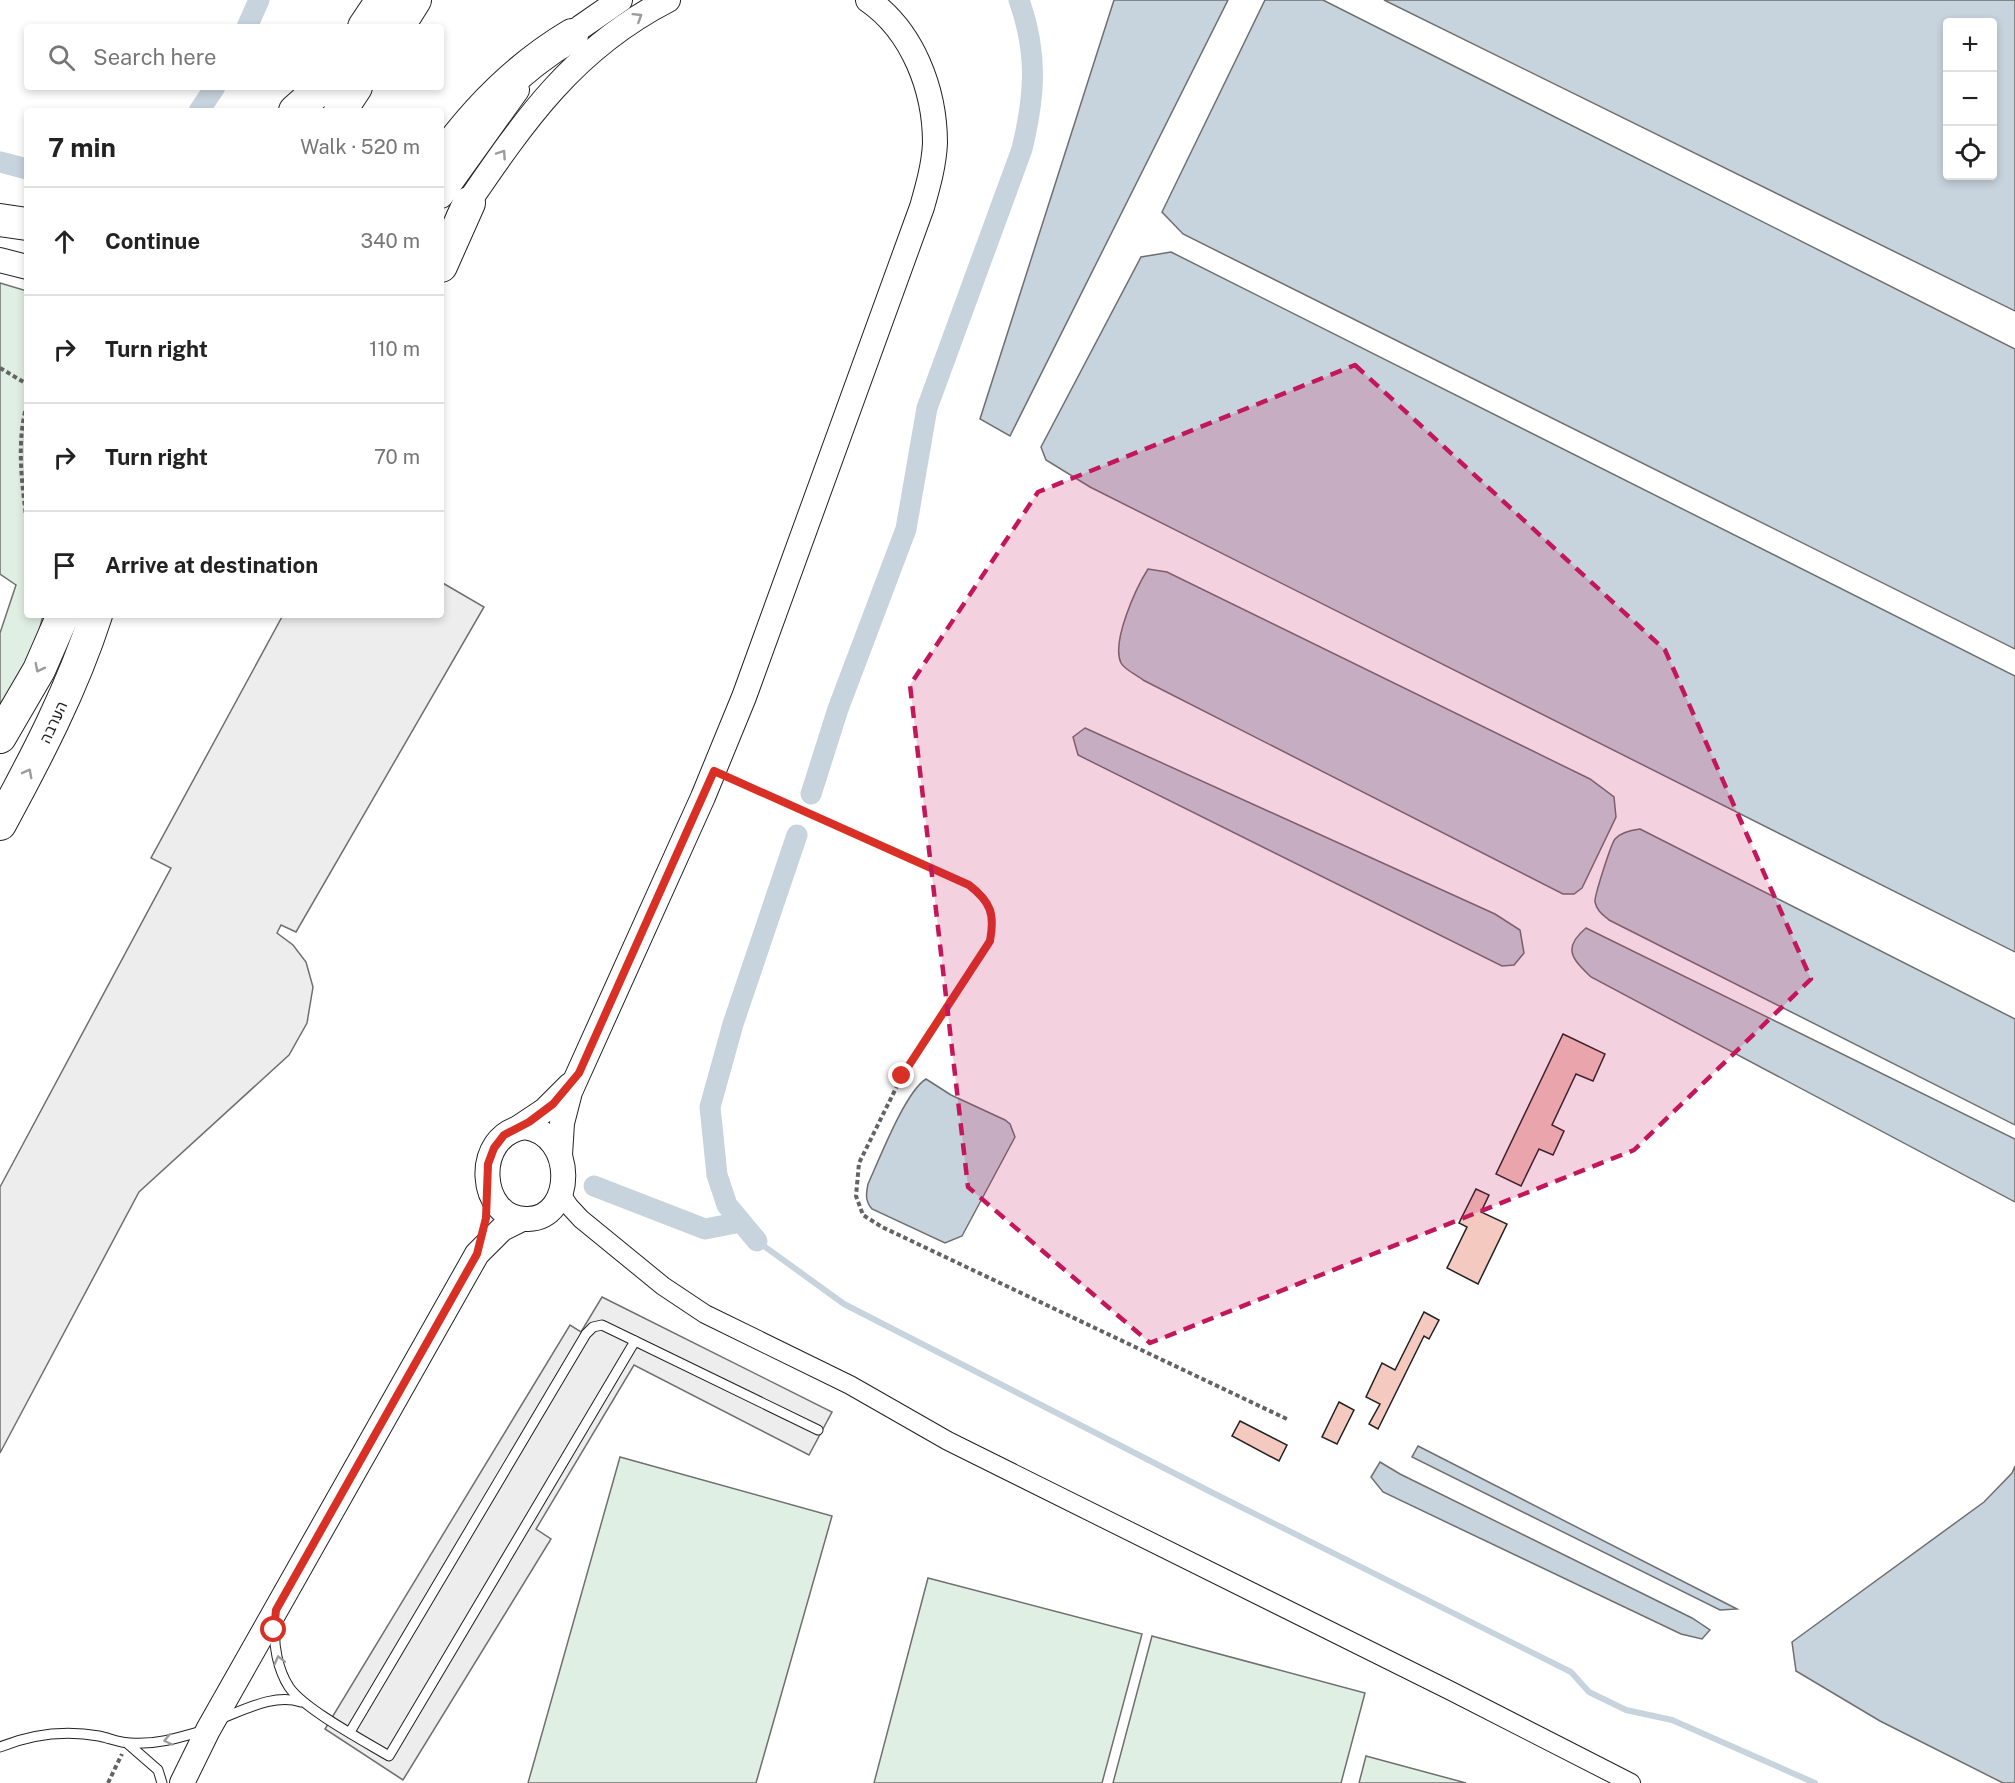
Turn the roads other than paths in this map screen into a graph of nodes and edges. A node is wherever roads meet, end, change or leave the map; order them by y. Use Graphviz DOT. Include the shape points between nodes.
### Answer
graph roads {
  1 [pos="382,0"];
  2 [pos="415,0"];
  3 [pos="620,0"];
  4 [pos="668,0"];
  5 [pos="868,0"];
  6 [pos="366,24"];
  7 [pos="400,24"];
  8 [pos="572,35"];
  9 [pos="319,90"];
  10 [pos="320,90"];
  11 [pos="354,90"];
  12 [pos="298,108"];
  13 [pos="308,108"];
  14 [pos="342,108"];
  15 [pos="444,155"];
  16 [pos="455,199"];
  17 [pos="0,220"];
  18 [pos="24,224"];
  19 [pos="0,228"];
  20 [pos="444,234"];
  21 [pos="24,235"];
  22 [pos="444,252"];
  23 [pos="0,260"];
  24 [pos="24,266"];
  25 [pos="62,618"];
  26 [pos="95,618"];
  27 [pos="107,618"];
  28 [pos="67,692"];
  29 [pos="0,737"];
  30 [pos="0,824"];
  31 [pos="579,1073"];
  32 [pos="518,1128"];
  33 [pos="560,1155"];
  34 [pos="488,1183"];
  35 [pos="561,1187"];
  36 [pos="547,1212"];
  37 [pos="522,1219"];
  38 [pos="581,1219"];
  39 [pos="477,1254"];
  40 [pos="636,1341"];
  41 [pos="818,1430"];
  42 [pos="276,1610"];
  43 [pos="304,1702"];
  44 [pos="210,1726"];
  45 [pos="350,1732"];
  46 [pos="127,1743"];
  47 [pos="0,1747"];
  48 [pos="162,1783"];
  49 [pos="182,1783"];
  50 [pos="1631,1783"];
  1 -- 6 [label="highway"];
  2 -- 7 [label="highway"];
  3 -- 8 [label="street"];
  16 -- 4 [label="street, one-way" via="567,74 609,37"];
  5 -- 31 [label="street" via="898,29 926,82 933,123 931,176 769,629 714,771"];
  8 -- 15 [label="highway" via="534,60 503,89"];
  8 -- 16 [label="street" via="509,99"];
  9 -- 12 [label="highway"];
  10 -- 13 [label="highway"];
  11 -- 14 [label="highway"];
  16 -- 20 [label="street"];
  16 -- 22 [label="highway"];
  17 -- 18 [label="highway"];
  19 -- 21 [label="street"];
  23 -- 24 [label="street"];
  25 -- 29 [label="highway, one-way" via="39,670"];
  26 -- 28 [label="highway, הערבה"];
  27 -- 28 [label="highway"];
  30 -- 28 [label="highway, הערבה, one-way"];
  31 -- 32 [label="street" via="553,1104"];
  31 -- 33 [label="street" via="564,1113"];
  32 -- 33 [label="street" via="533,1128 547,1135"];
  32 -- 34 [label="street" via="504,1135 494,1148 488,1164"];
  33 -- 35 [label="street"];
  34 -- 37 [label="street" via="498,1206 510,1216"];
  34 -- 39 [label="street" via="486,1218"];
  35 -- 36 [label="street"];
  35 -- 38 [label="street" via="563,1197"];
  36 -- 37 [label="street"];
  36 -- 38 [label="street" via="562,1211"];
  37 -- 39 [label="street" via="502,1229"];
  38 -- 50 [label="street" via="663,1286 705,1314 850,1385 948,1441"];
  39 -- 42 [label="street"];
  40 -- 41 [label="lane"];
  40 -- 45 [label="lane" via="602,1325 592,1327 586,1334"];
  40 -- 45 [label="lane" via="389,1756"];
  43 -- 42 [label="lane, one-way" via="290,1688 279,1664 274,1630"];
  42 -- 44 [label="street"];
  43 -- 44 [label="lane" via="277,1700"];
  43 -- 45 [label="lane"];
  44 -- 46 [label="lane, one-way" via="152,1744"];
  44 -- 49 [label="street"];
  46 -- 47 [label="lane" via="78,1732 49,1734"];
  46 -- 48 [label="lane" via="158,1770"];
}
